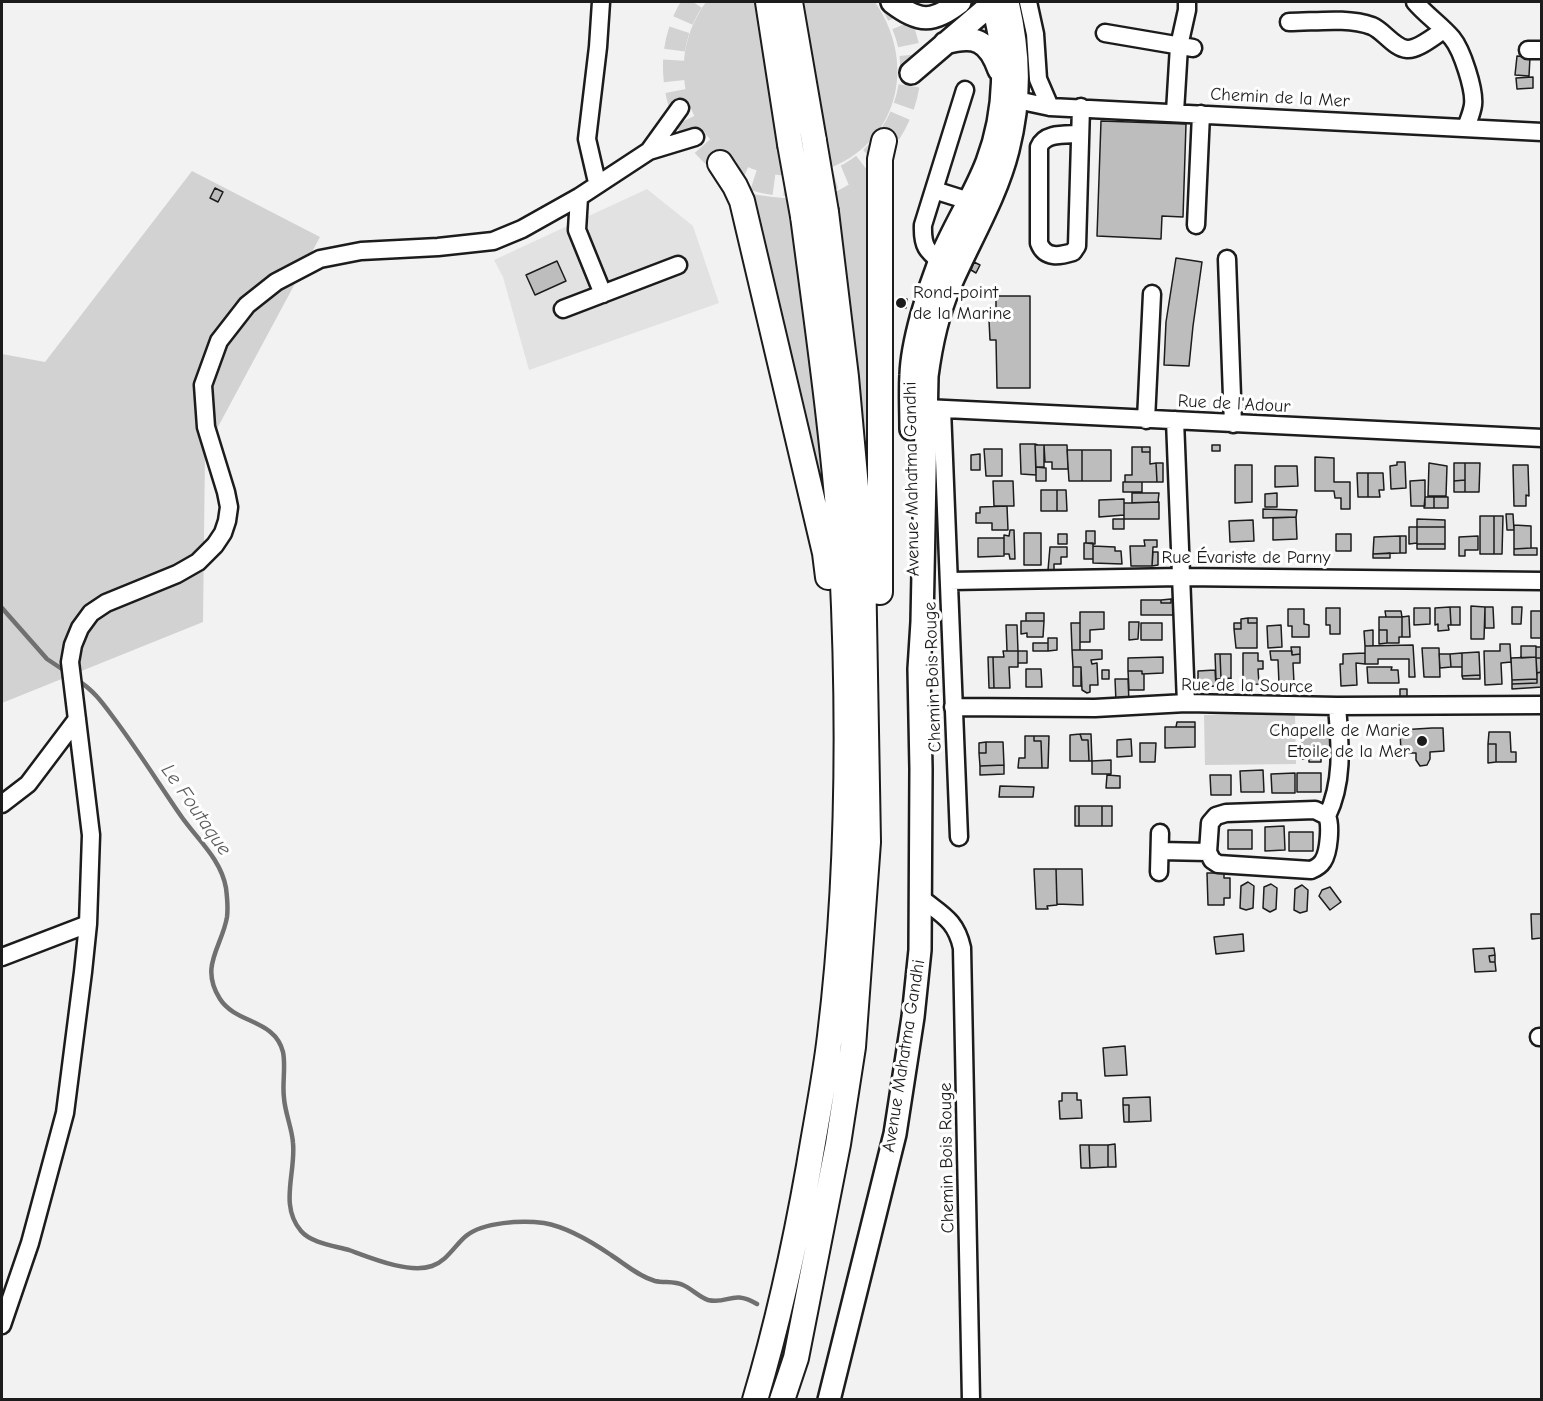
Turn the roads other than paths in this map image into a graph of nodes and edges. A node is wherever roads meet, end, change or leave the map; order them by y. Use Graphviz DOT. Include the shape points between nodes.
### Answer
graph roads {
  1 [pos="600,2"];
  2 [pos="768,2"];
  3 [pos="790,2"];
  4 [pos="892,2"];
  5 [pos="959,2"];
  6 [pos="996,2"];
  7 [pos="1028,2"];
  8 [pos="1187,2"];
  9 [pos="1415,2"];
  10 [pos="1289,22"];
  11 [pos="1444,30"];
  12 [pos="1105,33"];
  13 [pos="944,43"];
  14 [pos="1186,47"];
  15 [pos="1000,51"];
  16 [pos="1037,64"];
  17 [pos="911,73"];
  18 [pos="1011,78"];
  19 [pos="965,90"];
  20 [pos="1017,100"];
  21 [pos="1050,107"];
  22 [pos="680,108"];
  23 [pos="1081,108"];
  24 [pos="1175,112"];
  25 [pos="1201,114"];
  26 [pos="1466,128"];
  27 [pos="1542,132"];
  28 [pos="1080,134"];
  29 [pos="695,137"];
  30 [pos="884,141"];
  31 [pos="802,143"];
  32 [pos="649,151"];
  33 [pos="720,163"];
  34 [pos="600,183"];
  35 [pos="934,190"];
  36 [pos="579,196"];
  37 [pos="969,201"];
  38 [pos="814,214"];
  39 [pos="1196,225"];
  40 [pos="1227,259"];
  41 [pos="678,265"];
  42 [pos="948,265"];
  43 [pos="939,290"];
  44 [pos="603,294"];
  45 [pos="1152,294"];
  46 [pos="563,309"];
  47 [pos="934,408"];
  48 [pos="1146,420"];
  49 [pos="1175,420"];
  50 [pos="1233,424"];
  51 [pos="1542,438"];
  52 [pos="1181,577"];
  53 [pos="950,581"];
  54 [pos="1542,581"];
  55 [pos="919,669"];
  56 [pos="1186,703"];
  57 [pos="1542,705"];
  58 [pos="1337,706"];
  59 [pos="953,707"];
  60 [pos="77,719"];
  61 [pos="2,804"];
  62 [pos="1326,816"];
  63 [pos="1160,833"];
  64 [pos="958,837"];
  65 [pos="867,842"];
  66 [pos="1160,851"];
  67 [pos="1208,852"];
  68 [pos="1159,873"];
  69 [pos="921,898"];
  70 [pos="88,924"];
  71 [pos="2,957"];
  72 [pos="830,1037"];
  73 [pos="2,1325"];
  74 [pos="755,1400"];
  75 [pos="783,1400"];
  76 [pos="829,1400"];
  77 [pos="971,1400"];
  1 -- 34 [label="street" via="587,139"];
  2 -- 31 [label="highway"];
  3 -- 31 [label="highway"];
  4 -- 5 [label="main road" via="909,14 933,18"];
  6 -- 13 [label="main road"];
  6 -- 15 [label="main road, Avenue Mahatma Gandhi"];
  6 -- 18 [label="main road, Avenue Mahatma Gandhi" via="1017,46"];
  7 -- 16 [label="street"];
  8 -- 14 [label="street"];
  9 -- 11 [label="street"];
  10 -- 11 [label="street" via="1352,22 1374,27 1407,49"];
  11 -- 26 [label="street" via="1457,44 1471,86 1473,104"];
  12 -- 14 [label="street"];
  13 -- 17 [label="main road"];
  13 -- 18 [label="main road" via="975,39"];
  14 -- 24 [label="street"];
  15 -- 18 [label="main road, Avenue Mahatma Gandhi"];
  15 -- 20 [label="main road" via="1010,64 1009,92"];
  16 -- 18 [label="street"];
  16 -- 21 [label="street" via="1038,79"];
  18 -- 20 [label="main road, Avenue Mahatma Gandhi"];
  18 -- 37 [label="main road, Avenue Mahatma Gandhi" via="987,162"];
  19 -- 35 [label="street"];
  20 -- 21 [label="street, Chemin de la Mer"];
  20 -- 42 [label="main road, Avenue Mahatma Gandhi" via="1008,151 991,196"];
  21 -- 23 [label="street, Chemin de la Mer"];
  22 -- 32 [label="street"];
  23 -- 24 [label="street, Chemin de la Mer"];
  23 -- 28 [label="street"];
  24 -- 25 [label="street, Chemin de la Mer"];
  25 -- 26 [label="street, Chemin de la Mer"];
  25 -- 39 [label="street"];
  26 -- 27 [label="street, Chemin de la Mer"];
  28 -- 28 [label="street" via="1046,138 1039,147 1039,243 1045,254 1073,252 1077,246"];
  29 -- 32 [label="street"];
  30 -- 65 [label="highway" via="880,159 878,793"];
  31 -- 38 [label="highway, bridge"];
  32 -- 34 [label="street"];
  33 -- 72 [label="highway" via="742,201 825,553 833,629 836,732"];
  34 -- 36 [label="street"];
  35 -- 37 [label="street"];
  35 -- 42 [label="street" via="922,237 925,248"];
  36 -- 44 [label="street" via="577,230"];
  36 -- 60 [label="street" via="494,241 361,251 320,259 276,282 247,305 219,341 203,385 206,427 229,507 223,533 198,562 91,613 80,628 71,665"];
  37 -- 42 [label="main road, Avenue Mahatma Gandhi" via="972,219"];
  38 -- 65 [label="highway" via="846,377 863,564"];
  38 -- 72 [label="highway" via="824,381 842,560 846,685 842,902"];
  40 -- 50 [label="street"];
  41 -- 44 [label="street"];
  42 -- 43 [label="main road, Avenue Mahatma Gandhi"];
  43 -- 47 [label="main road, Avenue Mahatma Gandhi" via="927,376"];
  43 -- 55 [label="main road, Avenue Mahatma Gandhi" via="919,328 911,374 912,552 915,655"];
  44 -- 46 [label="street"];
  45 -- 48 [label="street"];
  47 -- 48 [label="street, Rue de l'Adour"];
  47 -- 53 [label="street, Chemin Bois Rouge"];
  47 -- 55 [label="main road, Avenue Mahatma Gandhi"];
  48 -- 49 [label="street, Rue de l'Adour"];
  49 -- 50 [label="street, Rue de l'Adour"];
  49 -- 52 [label="street"];
  50 -- 51 [label="street, Rue de l'Adour"];
  52 -- 53 [label="street, Rue Évariste de Parny"];
  52 -- 54 [label="street, Rue Évariste de Parny"];
  52 -- 56 [label="street"];
  53 -- 59 [label="street, Chemin Bois Rouge"];
  55 -- 69 [label="main road, Avenue Mahatma Gandhi"];
  56 -- 58 [label="street, Rue de la Source"];
  56 -- 59 [label="street, Rue de la Source" via="1095,708"];
  57 -- 58 [label="street, Rue de la Source"];
  58 -- 62 [label="street" via="1341,761"];
  59 -- 64 [label="street, Chemin Bois Rouge"];
  60 -- 61 [label="street" via="28,784"];
  60 -- 70 [label="street" via="91,835"];
  62 -- 67 [label="street" via="1315,810 1215,816 1210,823"];
  62 -- 67 [label="street" via="1330,828 1326,856 1311,870 1218,864"];
  63 -- 66 [label="street"];
  65 -- 75 [label="highway" via="853,1047 796,1358"];
  66 -- 67 [label="street"];
  66 -- 68 [label="street"];
  69 -- 76 [label="main road, Avenue Mahatma Gandhi" via="913,1017 895,1134"];
  69 -- 77 [label="street, Chemin Bois Rouge" via="949,920 958,932 962,948"];
  70 -- 71 [label="street"];
  70 -- 73 [label="street" via="65,1113 30,1243"];
  72 -- 74 [label="highway" via="797,1233"];
}
